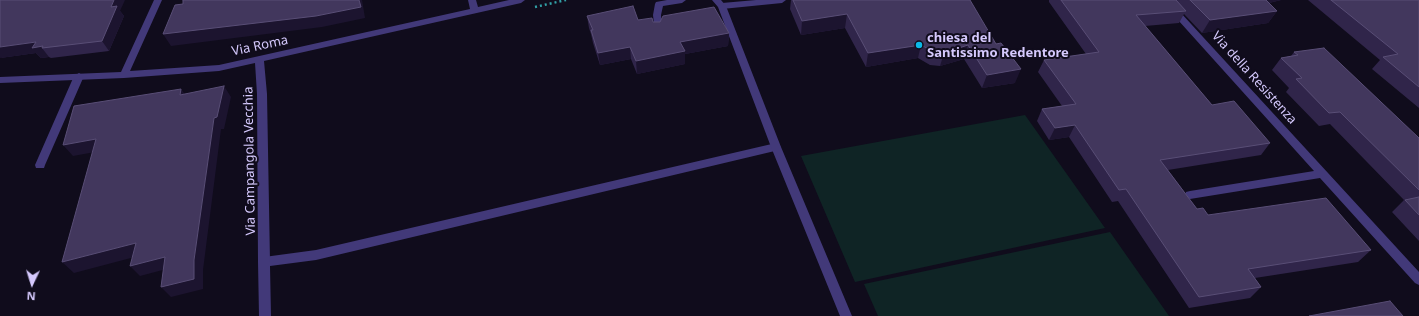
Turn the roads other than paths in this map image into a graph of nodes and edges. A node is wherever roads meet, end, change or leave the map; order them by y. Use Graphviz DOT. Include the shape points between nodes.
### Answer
graph roads {
  1 [pos="158,0"];
  2 [pos="472,0"];
  3 [pos="521,0"];
  4 [pos="682,0"];
  5 [pos="782,0"];
  6 [pos="1164,0"];
  7 [pos="719,3"];
  8 [pos="475,10"];
  9 [pos="658,31"];
  10 [pos="260,59"];
  11 [pos="124,75"];
  12 [pos="79,76"];
  13 [pos="0,80"];
  14 [pos="776,147"];
  15 [pos="40,165"];
  16 [pos="1322,174"];
  17 [pos="1190,196"];
  18 [pos="264,262"];
  19 [pos="1419,280"];
  20 [pos="265,316"];
  21 [pos="846,316"];
  1 -- 11 [label="street"];
  2 -- 8 [label="street"];
  3 -- 8 [label="street, Via Roma"];
  4 -- 9 [label="street" via="659,4"];
  5 -- 7 [label="street"];
  6 -- 16 [label="street, Via della Resistenza"];
  7 -- 14 [label="street"];
  8 -- 10 [label="street, Via Roma"];
  10 -- 11 [label="street, Via Roma" via="219,68"];
  10 -- 18 [label="street, Via Campangola Vecchia"];
  11 -- 12 [label="street, Via Roma"];
  12 -- 13 [label="street, Via Roma"];
  12 -- 15 [label="street"];
  14 -- 18 [label="street" via="316,255"];
  14 -- 21 [label="street"];
  16 -- 17 [label="street"];
  16 -- 19 [label="street, Via della Resistenza"];
  18 -- 20 [label="street, Via Campangola Vecchia"];
}
